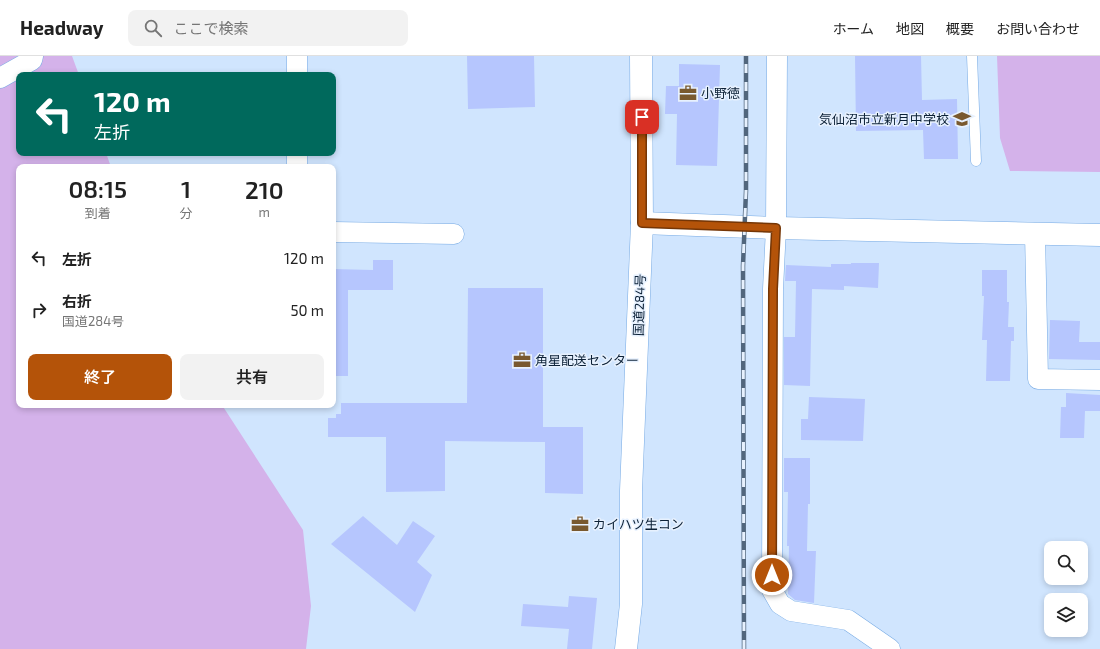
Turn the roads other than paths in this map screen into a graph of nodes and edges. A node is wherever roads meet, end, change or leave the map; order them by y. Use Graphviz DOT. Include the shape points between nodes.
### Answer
graph roads {
  1 [pos="33,56"];
  2 [pos="297,56"];
  3 [pos="641,56"];
  4 [pos="777,56"];
  5 [pos="972,56"];
  6 [pos="297,72"];
  7 [pos="0,78"];
  8 [pos="976,161"];
  9 [pos="642,223"];
  10 [pos="776,228"];
  11 [pos="336,232"];
  12 [pos="1035,233"];
  13 [pos="454,234"];
  14 [pos="1100,235"];
  15 [pos="1100,380"];
  16 [pos="626,649"];
  17 [pos="890,649"];
  1 -- 7 [label="street" via="32,60"];
  2 -- 6 [label="street"];
  3 -- 9 [label="main road, 国道284号"];
  4 -- 10 [label="street"];
  5 -- 8 [label="lane"];
  9 -- 10 [label="main road"];
  9 -- 16 [label="main road, 国道284号" via="631,491 631,604"];
  10 -- 12 [label="main road"];
  10 -- 17 [label="street" via="773,289 772,590 780,604 791,611 848,620"];
  11 -- 13 [label="street"];
  12 -- 14 [label="main road"];
  12 -- 15 [label="street" via="1038,379"];
}
